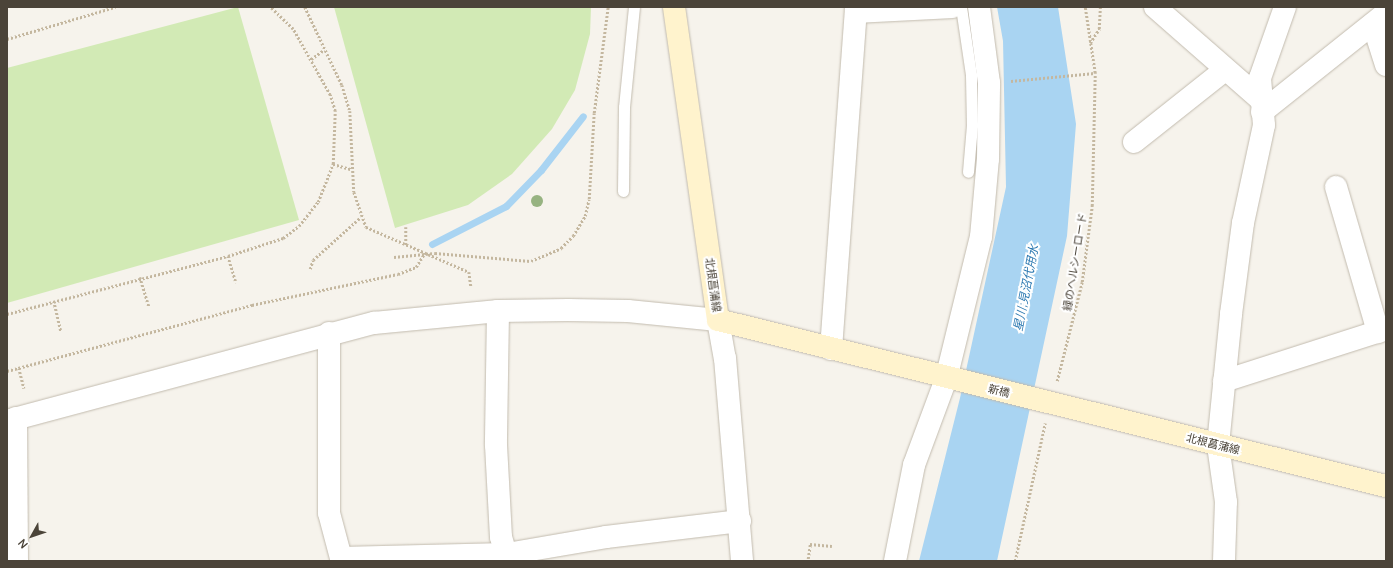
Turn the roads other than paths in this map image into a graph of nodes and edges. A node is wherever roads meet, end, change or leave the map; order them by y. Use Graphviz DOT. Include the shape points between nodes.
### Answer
graph roads {
  1 [pos="634,7"];
  2 [pos="674,7"];
  3 [pos="952,7"];
  4 [pos="961,7"];
  5 [pos="979,7"];
  6 [pos="1155,7"];
  7 [pos="1285,7"];
  8 [pos="856,9"];
  9 [pos="1174,14"];
  10 [pos="1380,19"];
  11 [pos="1386,65"];
  12 [pos="1225,70"];
  13 [pos="1260,105"];
  14 [pos="1134,142"];
  15 [pos="968,172"];
  16 [pos="1336,187"];
  17 [pos="624,191"];
  18 [pos="498,311"];
  19 [pos="718,320"];
  20 [pos="1382,330"];
  21 [pos="329,333"];
  22 [pos="831,349"];
  23 [pos="951,380"];
  24 [pos="1224,380"];
  25 [pos="1046,402"];
  26 [pos="11,420"];
  27 [pos="1218,445"];
  28 [pos="1386,486"];
  29 [pos="740,521"];
  30 [pos="508,558"];
  31 [pos="341,559"];
  32 [pos="17,561"];
  33 [pos="742,561"];
  34 [pos="894,561"];
  35 [pos="1224,561"];
  1 -- 17 [label="lane" via="624,107"];
  2 -- 19 [label="main road, 北根菖蒲線"];
  3 -- 8 [label="street"];
  4 -- 15 [label="lane" via="971,75 972,125"];
  5 -- 23 [label="street" via="989,83 988,159 981,237"];
  6 -- 9 [label="street"];
  7 -- 13 [label="street" via="1260,78"];
  8 -- 22 [label="street"];
  9 -- 12 [label="street"];
  10 -- 11 [label="street"];
  10 -- 13 [label="street"];
  12 -- 13 [label="street"];
  12 -- 14 [label="street"];
  13 -- 24 [label="street" via="1264,125 1243,223"];
  16 -- 20 [label="street"];
  18 -- 19 [label="street" via="628,311"];
  18 -- 21 [label="street" via="374,323"];
  18 -- 30 [label="street" via="496,445 501,537"];
  19 -- 22 [label="main road, 北根菖蒲線"];
  19 -- 29 [label="street" via="725,358"];
  20 -- 24 [label="street"];
  21 -- 26 [label="street"];
  21 -- 31 [label="street" via="329,513"];
  22 -- 23 [label="main road, 北根菖蒲線"];
  23 -- 25 [label="main road, 新橋"];
  23 -- 34 [label="street" via="914,464"];
  24 -- 27 [label="street"];
  25 -- 27 [label="main road, 北根菖蒲線"];
  26 -- 32 [label="street"];
  27 -- 28 [label="main road, 北根菖蒲線"];
  27 -- 35 [label="street" via="1226,502"];
  29 -- 30 [label="street" via="613,536"];
  29 -- 33 [label="street"];
  30 -- 31 [label="street"];
}
